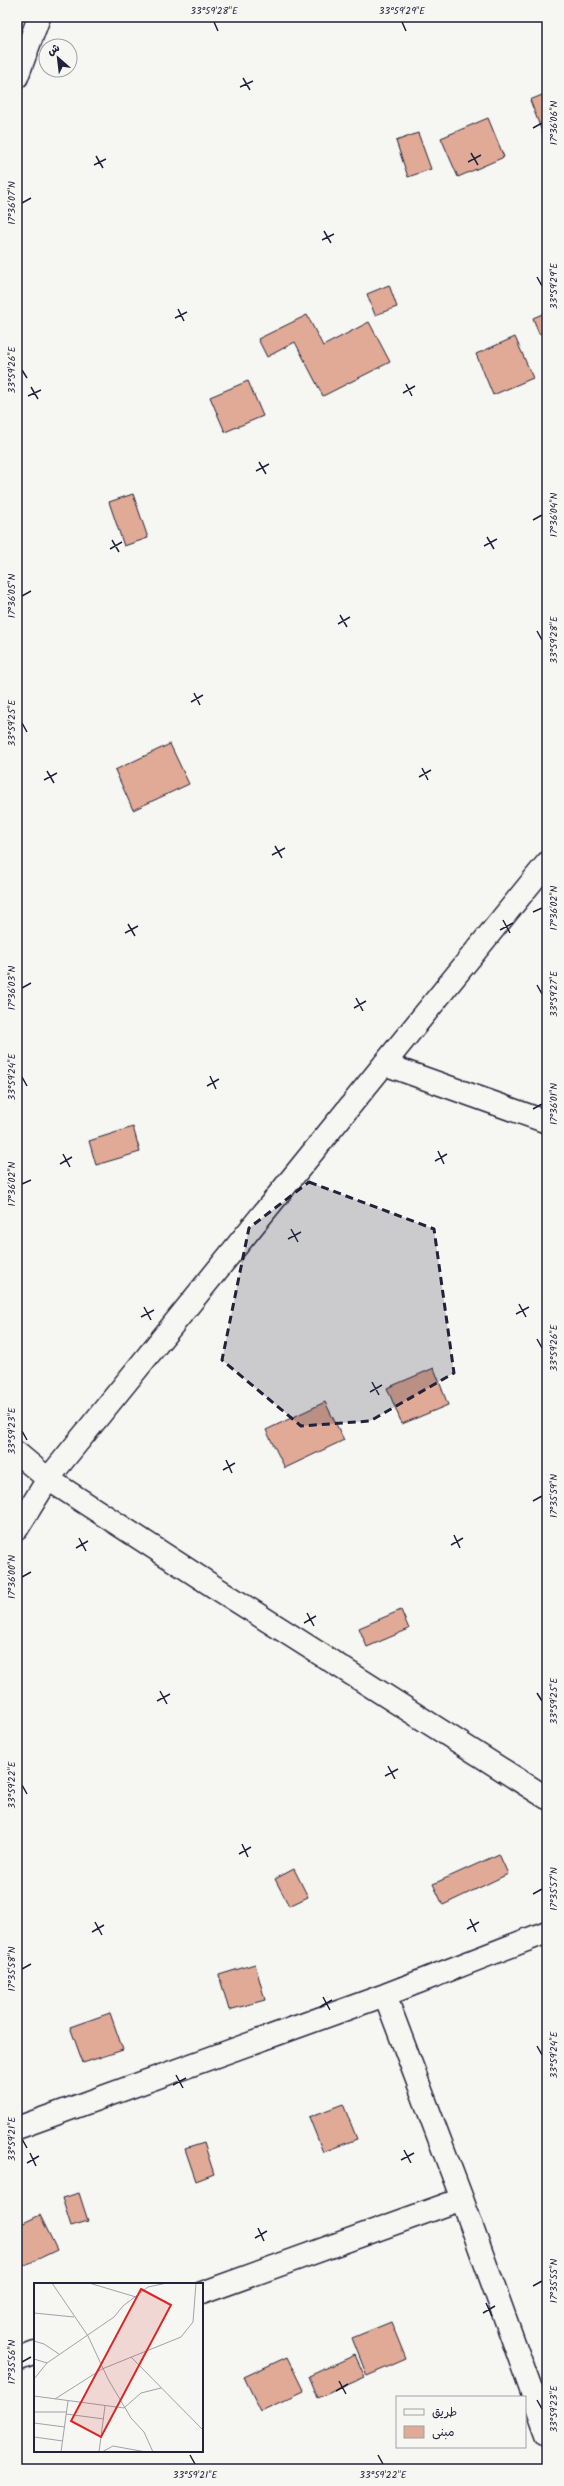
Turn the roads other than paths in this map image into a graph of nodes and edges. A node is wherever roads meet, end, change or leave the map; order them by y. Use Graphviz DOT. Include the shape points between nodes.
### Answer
graph roads {
  1 [pos="39,17"];
  2 [pos="17,78"];
  3 [pos="547,863"];
  4 [pos="384,1064"];
  5 [pos="547,1122"];
  6 [pos="17,1453"];
  7 [pos="48,1479"];
  8 [pos="17,1529"];
  9 [pos="547,1798"];
  10 [pos="547,1932"];
  11 [pos="385,1995"];
  12 [pos="17,2128"];
  13 [pos="462,2199"];
  14 [pos="203,2293"];
  15 [pos="34,2353"];
  16 [pos="17,2360"];
  17 [pos="547,2434"];
  1 -- 2 [label="street"];
  3 -- 4 [label="street"];
  4 -- 5 [label="street"];
  4 -- 7 [label="street"];
  6 -- 7 [label="street"];
  7 -- 8 [label="street"];
  7 -- 9 [label="street"];
  10 -- 11 [label="street"];
  11 -- 12 [label="street"];
  11 -- 13 [label="street"];
  13 -- 14 [label="street"];
  13 -- 17 [label="street"];
  15 -- 16 [label="street"];
}
